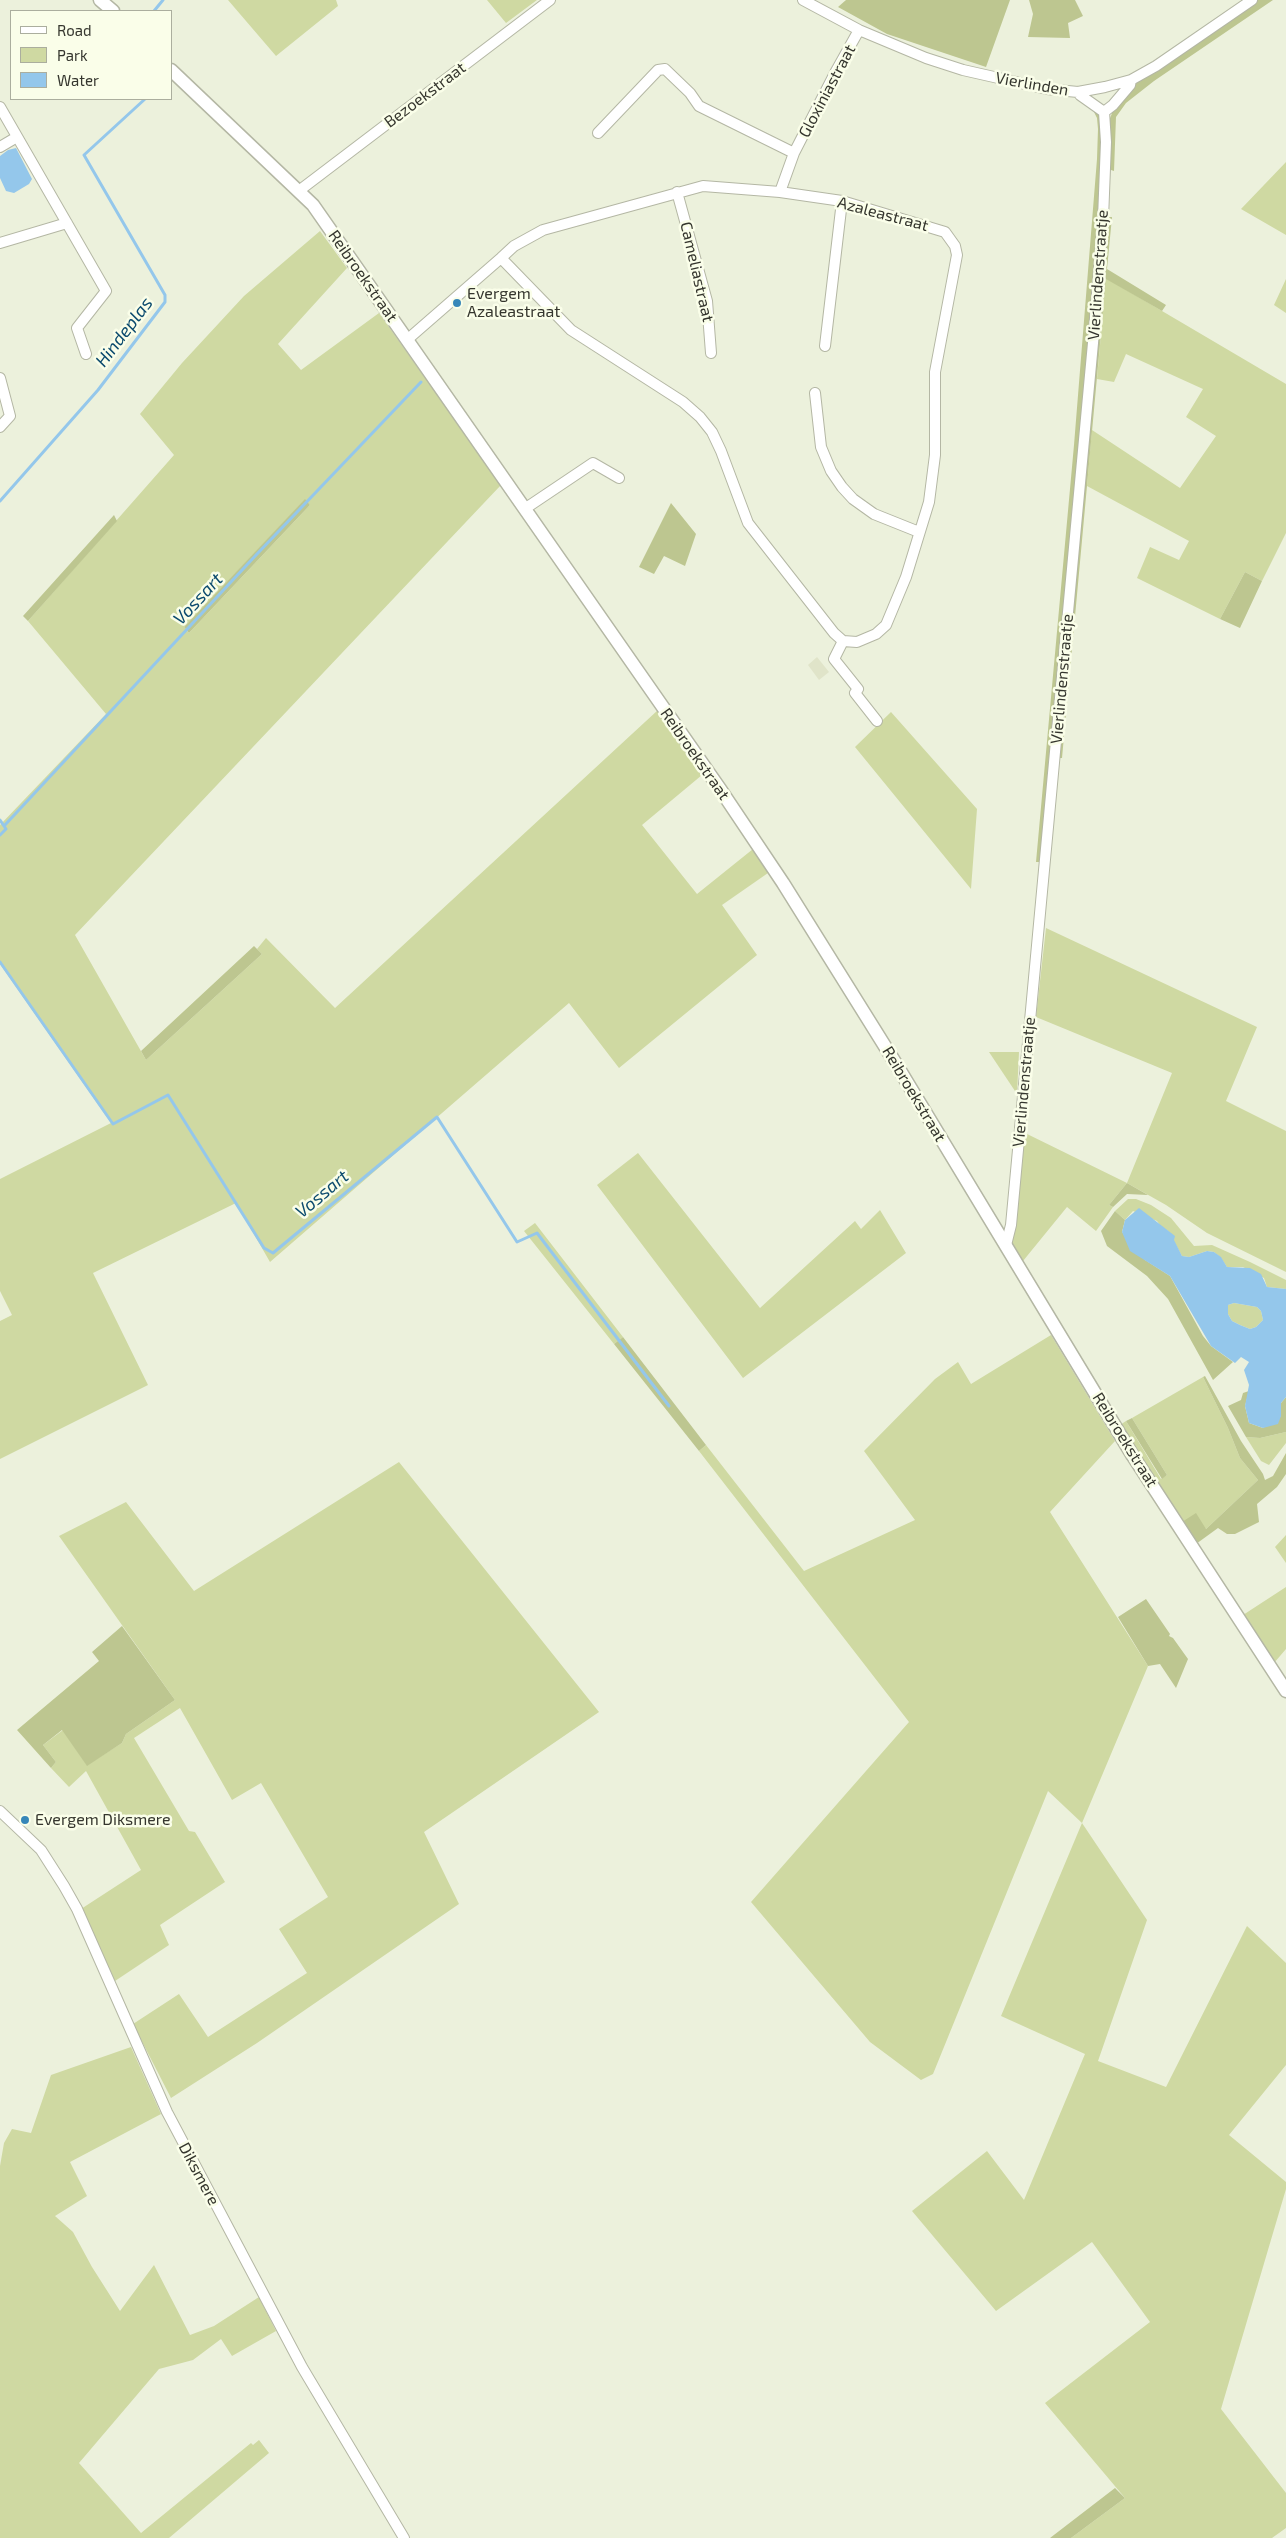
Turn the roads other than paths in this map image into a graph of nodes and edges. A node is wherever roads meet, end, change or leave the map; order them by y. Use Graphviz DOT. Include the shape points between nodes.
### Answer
graph roads {
  1 [pos="100,0"];
  2 [pos="550,0"];
  3 [pos="803,0"];
  4 [pos="1252,0"];
  5 [pos="112,10"];
  6 [pos="859,30"];
  7 [pos="172,71"];
  8 [pos="1131,80"];
  9 [pos="1078,92"];
  10 [pos="0,107"];
  11 [pos="1104,112"];
  12 [pos="598,133"];
  13 [pos="17,137"];
  14 [pos="0,147"];
  15 [pos="794,153"];
  16 [pos="300,190"];
  17 [pos="677,192"];
  18 [pos="780,192"];
  19 [pos="842,202"];
  20 [pos="67,223"];
  21 [pos="0,243"];
  22 [pos="501,258"];
  23 [pos="408,339"];
  24 [pos="825,346"];
  25 [pos="710,353"];
  26 [pos="86,354"];
  27 [pos="0,378"];
  28 [pos="815,393"];
  29 [pos="0,427"];
  30 [pos="619,478"];
  31 [pos="526,508"];
  32 [pos="919,532"];
  33 [pos="843,641"];
  34 [pos="877,721"];
  35 [pos="1006,1245"];
  36 [pos="1286,1691"];
  37 [pos="0,1811"];
  38 [pos="404,2538"];
  1 -- 5 [label="street"];
  2 -- 16 [label="street, Bezoekstraat"];
  3 -- 6 [label="street, Vierlinden"];
  4 -- 8 [label="street, Vierlinden"];
  6 -- 9 [label="street, Vierlinden" via="963,70 1047,89"];
  6 -- 15 [label="street, Gloxiniastraat"];
  7 -- 16 [label="street, Reibroekstraat" via="287,182"];
  8 -- 9 [label="street, Vierlinden"];
  8 -- 11 [label="street"];
  9 -- 11 [label="street"];
  10 -- 13 [label="street"];
  11 -- 35 [label="street, Vierlindenstraatje" via="1103,209 1093,344 1011,1225"];
  12 -- 15 [label="street, Gloxiniastraat" via="658,70 665,69 699,106"];
  13 -- 14 [label="street"];
  13 -- 20 [label="street"];
  15 -- 18 [label="street, Gloxiniastraat"];
  16 -- 23 [label="street, Reibroekstraat"];
  17 -- 18 [label="street, Azaleastraat" via="703,186"];
  17 -- 22 [label="street, Azaleastraat" via="543,230 514,246"];
  17 -- 25 [label="street, Cameliastraat" via="707,300"];
  18 -- 19 [label="street, Azaleastraat"];
  19 -- 24 [label="street"];
  19 -- 32 [label="street, Azaleastraat" via="937,228 950,238 957,255 935,372 934,464 929,502"];
  20 -- 21 [label="street"];
  20 -- 26 [label="street" via="106,291 77,328"];
  22 -- 23 [label="street, Azaleastraat"];
  22 -- 33 [label="street" via="571,330 683,402 700,417 721,451 748,523"];
  23 -- 31 [label="street, Reibroekstraat"];
  27 -- 29 [label="street" via="10,416"];
  28 -- 32 [label="street" via="821,447 842,487 853,500 874,514"];
  30 -- 31 [label="street" via="593,463"];
  31 -- 35 [label="street, Reibroekstraat" via="783,883"];
  32 -- 33 [label="street, Azaleastraat" via="906,577 886,626 867,639"];
  33 -- 34 [label="street" via="834,659"];
  35 -- 36 [label="street, Reibroekstraat" via="1133,1456"];
  37 -- 38 [label="street, Diksmere" via="41,1850 64,1886 166,2112 302,2367"];
}
